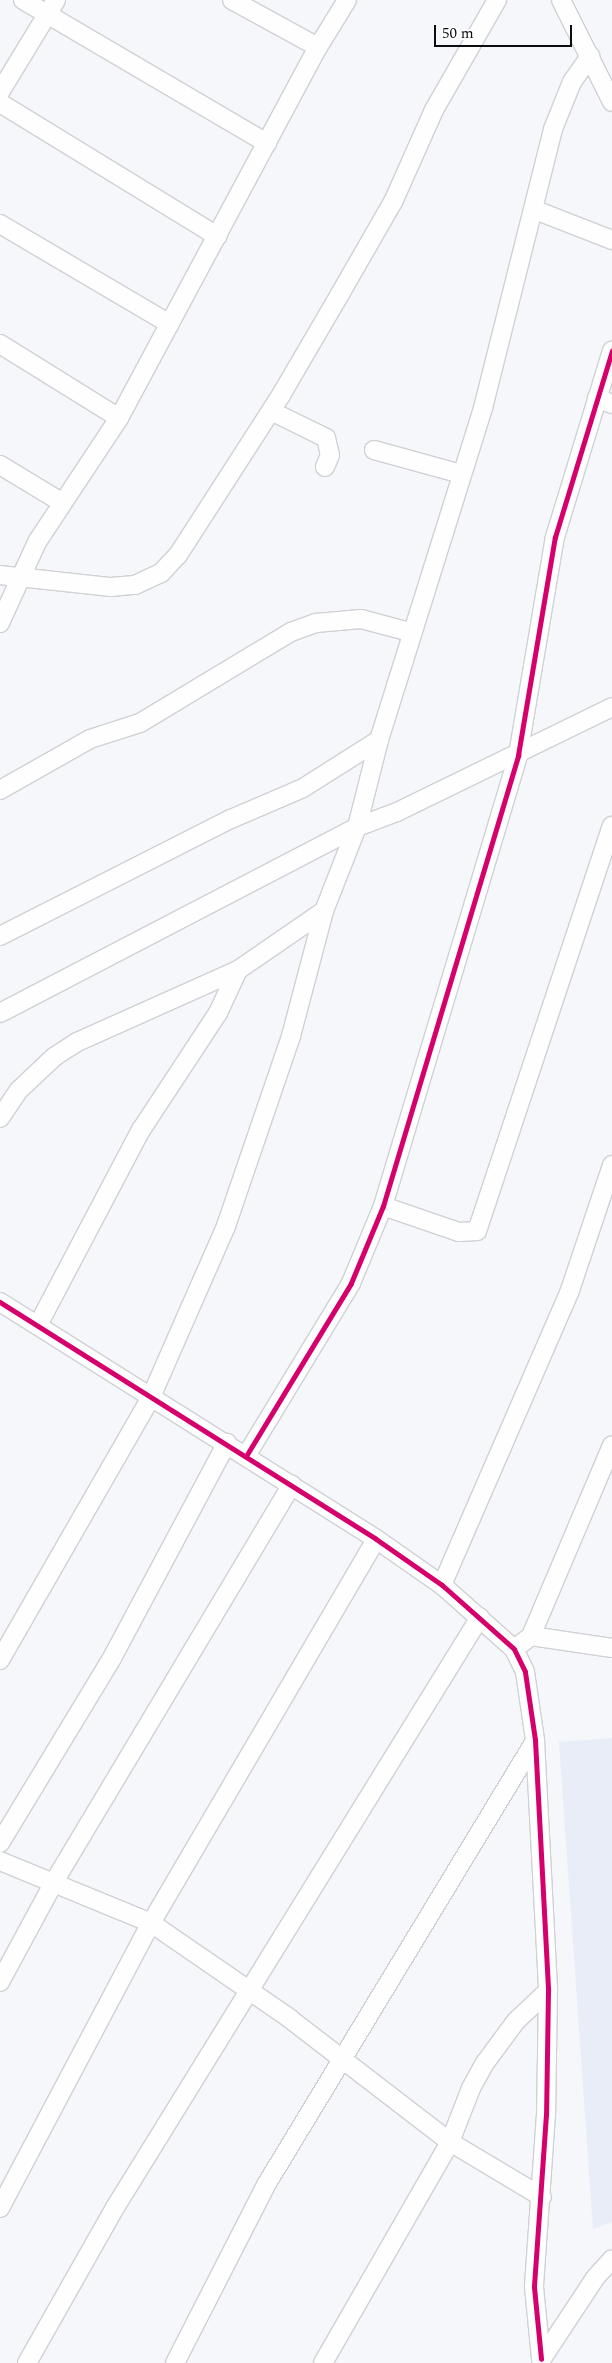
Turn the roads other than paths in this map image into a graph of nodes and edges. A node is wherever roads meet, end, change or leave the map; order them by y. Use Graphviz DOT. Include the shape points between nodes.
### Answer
graph roads {
  1 [pos="23,0"];
  2 [pos="56,0"];
  3 [pos="232,0"];
  4 [pos="347,0"];
  5 [pos="497,0"];
  6 [pos="561,0"];
  7 [pos="48,16"];
  8 [pos="318,47"];
  9 [pos="590,56"];
  10 [pos="0,92"];
  11 [pos="612,102"];
  12 [pos="0,103"];
  13 [pos="267,143"];
  14 [pos="534,210"];
  15 [pos="0,224"];
  16 [pos="217,236"];
  17 [pos="612,240"];
  18 [pos="170,324"];
  19 [pos="0,344"];
  20 [pos="612,350"];
  21 [pos="604,401"];
  22 [pos="271,411"];
  23 [pos="119,418"];
  24 [pos="374,450"];
  25 [pos="0,465"];
  26 [pos="324,467"];
  27 [pos="461,474"];
  28 [pos="61,502"];
  29 [pos="0,575"];
  30 [pos="22,575"];
  31 [pos="0,623"];
  32 [pos="410,632"];
  33 [pos="612,707"];
  34 [pos="379,740"];
  35 [pos="518,755"];
  36 [pos="0,790"];
  37 [pos="612,826"];
  38 [pos="357,827"];
  39 [pos="324,911"];
  40 [pos="0,936"];
  41 [pos="238,970"];
  42 [pos="0,1014"];
  43 [pos="0,1118"];
  44 [pos="612,1164"];
  45 [pos="383,1206"];
  46 [pos="0,1302"];
  47 [pos="38,1325"];
  48 [pos="151,1397"];
  49 [pos="227,1444"];
  50 [pos="612,1445"];
  51 [pos="246,1456"];
  52 [pos="292,1485"];
  53 [pos="376,1539"];
  54 [pos="442,1585"];
  55 [pos="480,1617"];
  56 [pos="531,1636"];
  57 [pos="612,1648"];
  58 [pos="514,1649"];
  59 [pos="2,1651"];
  60 [pos="535,1740"];
  61 [pos="0,1843"];
  62 [pos="0,1861"];
  63 [pos="54,1882"];
  64 [pos="151,1923"];
  65 [pos="0,1982"];
  66 [pos="248,1990"];
  67 [pos="548,1991"];
  68 [pos="342,2061"];
  69 [pos="450,2142"];
  70 [pos="542,2197"];
  71 [pos="0,2208"];
  72 [pos="612,2259"];
  73 [pos="540,2361"];
  74 [pos="27,2363"];
  75 [pos="174,2363"];
  76 [pos="323,2363"];
  1 -- 7 [label="street"];
  2 -- 7 [label="street"];
  3 -- 8 [label="street"];
  4 -- 8 [label="street"];
  5 -- 22 [label="street" via="434,110 392,202"];
  6 -- 9 [label="street"];
  7 -- 10 [label="street"];
  7 -- 13 [label="street"];
  8 -- 13 [label="street"];
  9 -- 11 [label="street"];
  9 -- 14 [label="street" via="560,109"];
  12 -- 16 [label="street"];
  13 -- 16 [label="street"];
  14 -- 17 [label="street"];
  14 -- 27 [label="street" via="483,408"];
  15 -- 18 [label="street"];
  16 -- 18 [label="street"];
  18 -- 23 [label="street"];
  19 -- 23 [label="street"];
  20 -- 21 [label="street"];
  21 -- 35 [label="street" via="555,537"];
  22 -- 26 [label="street" via="326,438 330,455"];
  22 -- 30 [label="street" via="178,555 149,581 111,587"];
  23 -- 28 [label="street"];
  24 -- 27 [label="street"];
  25 -- 28 [label="street"];
  27 -- 32 [label="street"];
  28 -- 30 [label="street"];
  29 -- 30 [label="street"];
  30 -- 31 [label="street"];
  32 -- 34 [label="street"];
  32 -- 36 [label="street" via="361,619 316,623 291,632 140,723 90,739"];
  33 -- 35 [label="street"];
  34 -- 38 [label="street"];
  34 -- 40 [label="street" via="302,788 231,819"];
  35 -- 38 [label="street" via="397,812"];
  35 -- 45 [label="street"];
  37 -- 45 [label="street" via="477,1231 458,1232"];
  38 -- 39 [label="street"];
  38 -- 42 [label="street"];
  39 -- 41 [label="street"];
  39 -- 48 [label="street" via="291,1036 245,1175"];
  41 -- 43 [label="street" via="77,1042 54,1057 19,1090"];
  41 -- 47 [label="street" via="218,1013 141,1130"];
  44 -- 54 [label="street" via="570,1290"];
  45 -- 51 [label="street" via="351,1283"];
  46 -- 47 [label="street"];
  47 -- 48 [label="street"];
  48 -- 49 [label="street"];
  48 -- 59 [label="street"];
  49 -- 51 [label="street"];
  49 -- 61 [label="street" via="112,1658"];
  50 -- 56 [label="street"];
  51 -- 52 [label="street"];
  52 -- 53 [label="street"];
  52 -- 63 [label="street"];
  53 -- 54 [label="street"];
  53 -- 64 [label="street"];
  54 -- 55 [label="street"];
  55 -- 58 [label="street"];
  55 -- 66 [label="street"];
  56 -- 57 [label="street"];
  56 -- 58 [label="street"];
  58 -- 60 [label="street" via="525,1672"];
  60 -- 67 [label="street"];
  60 -- 68 [label="street"];
  62 -- 63 [label="street"];
  63 -- 64 [label="street"];
  63 -- 65 [label="street"];
  64 -- 66 [label="street"];
  64 -- 71 [label="street"];
  66 -- 68 [label="street"];
  66 -- 74 [label="street" via="116,2206"];
  67 -- 69 [label="street" via="499,2041 471,2088"];
  67 -- 70 [label="street"];
  68 -- 69 [label="street"];
  68 -- 75 [label="street" via="266,2185"];
  69 -- 70 [label="street"];
  69 -- 76 [label="street"];
  70 -- 73 [label="street" via="534,2287"];
  72 -- 73 [label="street" via="594,2278"];
}
